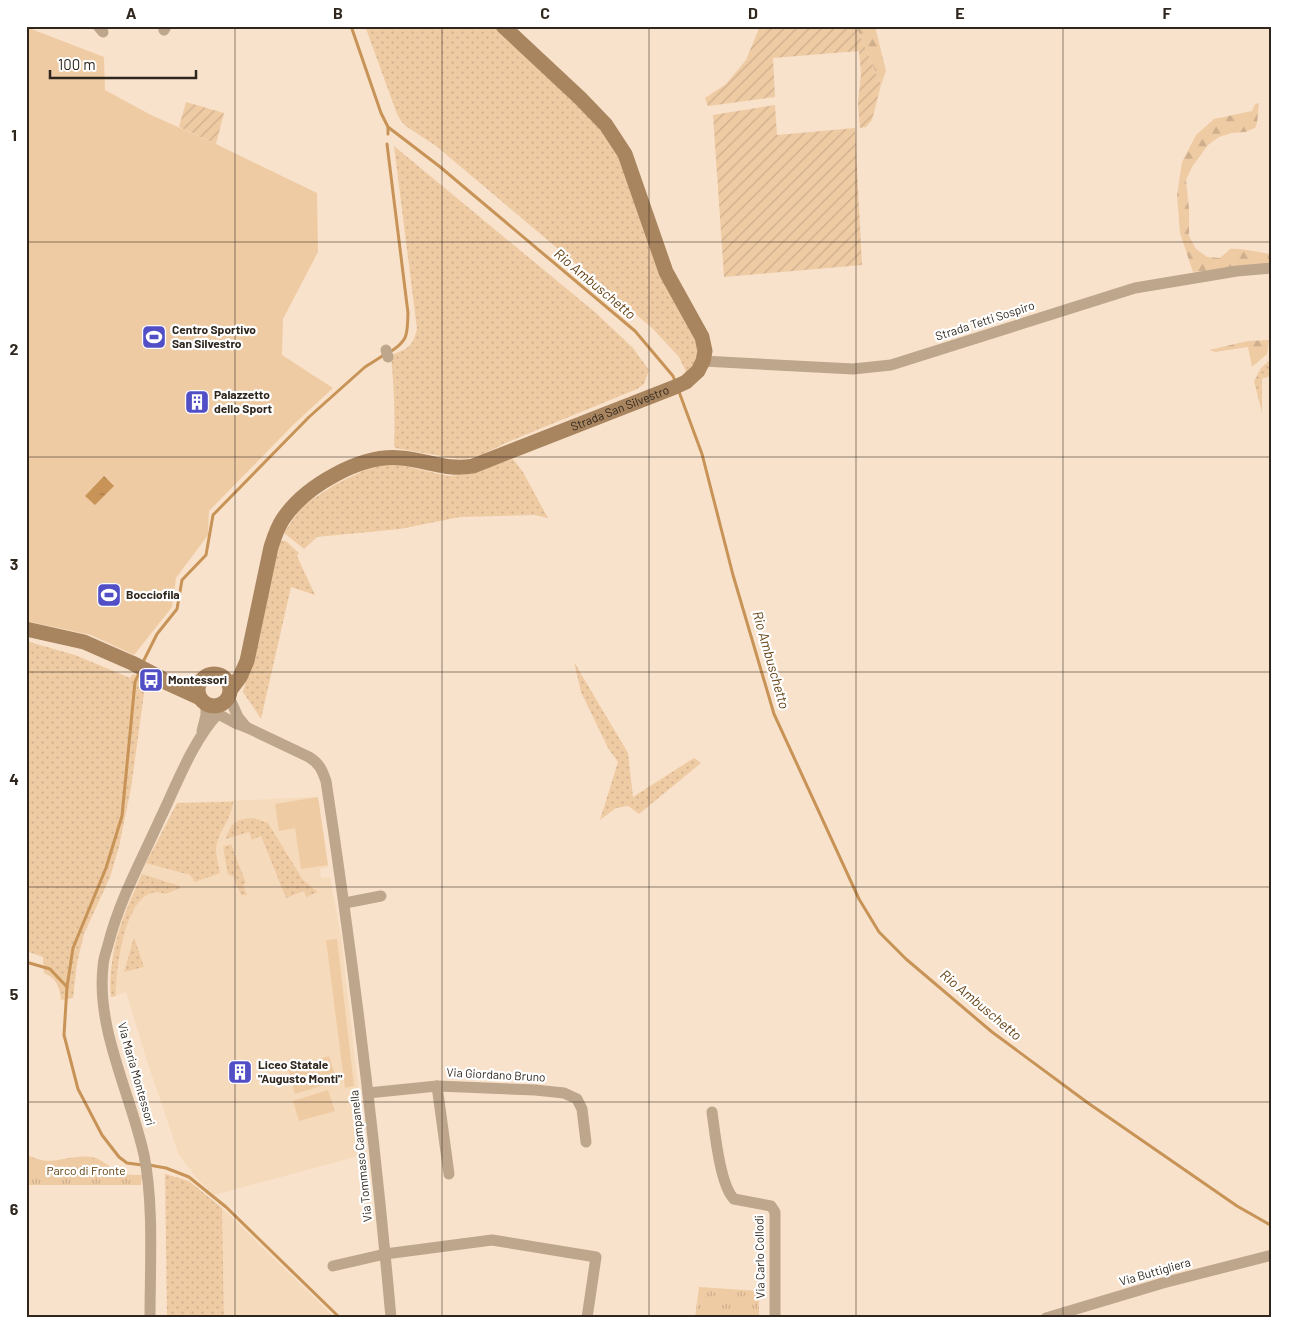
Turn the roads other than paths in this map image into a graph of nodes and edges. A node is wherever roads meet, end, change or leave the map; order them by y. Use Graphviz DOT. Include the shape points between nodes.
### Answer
graph roads {
  1 [pos="503,26"];
  2 [pos="1272,268"];
  3 [pos="703,361"];
  4 [pos="26,629"];
  5 [pos="250,647"];
  6 [pos="217,673"];
  7 [pos="161,678"];
  8 [pos="202,678"];
  9 [pos="217,701"];
  10 [pos="246,727"];
  11 [pos="381,896"];
  12 [pos="345,903"];
  13 [pos="437,1086"];
  14 [pos="368,1093"];
  15 [pos="712,1112"];
  16 [pos="586,1142"];
  17 [pos="449,1174"];
  18 [pos="385,1254"];
  19 [pos="1272,1255"];
  20 [pos="333,1266"];
  21 [pos="150,1318"];
  22 [pos="391,1318"];
  23 [pos="587,1318"];
  24 [pos="775,1318"];
  25 [pos="1046,1318"];
  1 -- 3 [label="street" via="606,125 625,154 666,272 702,336"];
  2 -- 3 [label="street, Strada Tetti Sospiro" via="1135,288 892,365 853,369"];
  3 -- 5 [label="street, Strada San Silvestro" via="698,372 686,382 473,466 452,468 389,457 348,467 331,476 298,503 276,532"];
  4 -- 7 [label="street" via="84,642"];
  5 -- 6 [label="street, Strada San Silvestro" via="232,670"];
  5 -- 9 [label="street, Strada San Silvestro" via="240,678"];
  6 -- 8 [label="street, Strada San Silvestro"];
  6 -- 9 [label="street" via="227,679"];
  7 -- 8 [label="street" via="188,681"];
  7 -- 9 [label="street"];
  8 -- 9 [label="street" via="198,688"];
  9 -- 10 [label="street"];
  9 -- 10 [label="street, Via Tommaso Campanella" via="235,723"];
  9 -- 21 [label="street, Via Maria Montessori" via="206,715 200,738 128,888 114,921 102,967 103,1002 111,1041 145,1161 150,1220"];
  10 -- 12 [label="street, Via Tommaso Campanella" via="309,757 322,769"];
  11 -- 12 [label="street"];
  12 -- 14 [label="street, Via Tommaso Campanella"];
  13 -- 14 [label="street, Via Giordano Bruno"];
  13 -- 16 [label="street, Via Giordano Bruno" via="564,1093 577,1099 582,1109"];
  13 -- 17 [label="street"];
  14 -- 18 [label="street, Via Tommaso Campanella"];
  15 -- 24 [label="street, Via Carlo Collodi" via="724,1181 730,1195 734,1199 771,1206 775,1212"];
  18 -- 20 [label="street"];
  18 -- 22 [label="street, Via Tommaso Campanella"];
  18 -- 23 [label="street" via="492,1240 596,1258"];
  19 -- 25 [label="street, Via Buttigliera"];
}
